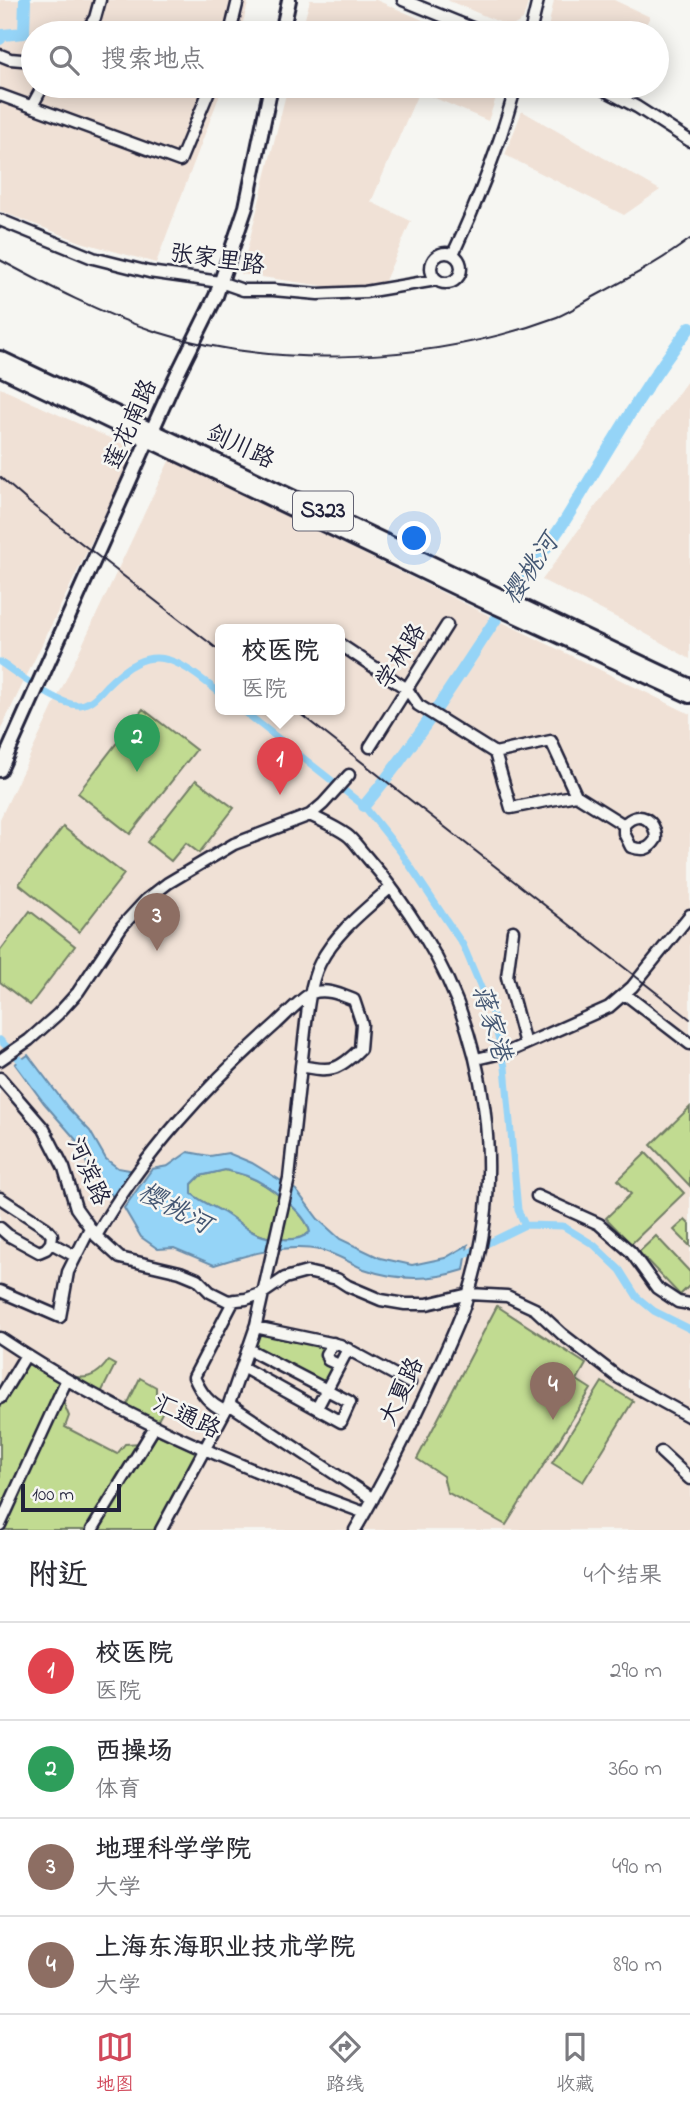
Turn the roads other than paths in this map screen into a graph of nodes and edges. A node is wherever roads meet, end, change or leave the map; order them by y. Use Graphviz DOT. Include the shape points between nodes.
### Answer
graph roads {
  1 [pos="100,0"];
  2 [pos="238,0"];
  3 [pos="289,0"];
  4 [pos="403,0"];
  5 [pos="538,0"];
  6 [pos="93,21"];
  7 [pos="233,21"];
  8 [pos="285,21"];
  9 [pos="455,21"];
  10 [pos="533,21"];
  11 [pos="0,55"];
  12 [pos="21,60"];
  13 [pos="0,95"];
  14 [pos="36,98"];
  15 [pos="206,98"];
  16 [pos="269,98"];
  17 [pos="512,98"];
  18 [pos="620,98"];
  19 [pos="32,106"];
  20 [pos="690,141"];
  21 [pos="0,220"];
  22 [pos="453,254"];
  23 [pos="436,280"];
  24 [pos="220,282"];
  25 [pos="0,358"];
  26 [pos="0,369"];
  27 [pos="151,435"];
  28 [pos="518,610"];
  29 [pos="447,625"];
  30 [pos="345,648"];
  31 [pos="690,686"];
  32 [pos="407,689"];
  33 [pos="690,696"];
  34 [pos="370,747"];
  35 [pos="495,753"];
  36 [pos="0,770"];
  37 [pos="349,775"];
  38 [pos="576,796"];
  39 [pos="310,815"];
  40 [pos="624,825"];
  41 [pos="391,887"];
  42 [pos="690,915"];
  43 [pos="513,930"];
  44 [pos="311,993"];
  45 [pos="625,994"];
  46 [pos="690,1044"];
  47 [pos="521,1046"];
  48 [pos="476,1059"];
  49 [pos="0,1060"];
  50 [pos="301,1066"];
  51 [pos="0,1078"];
  52 [pos="537,1196"];
  53 [pos="0,1198"];
  54 [pos="0,1228"];
  55 [pos="93,1232"];
  56 [pos="51,1243"];
  57 [pos="75,1256"];
  58 [pos="0,1291"];
  59 [pos="263,1293"];
  60 [pos="469,1294"];
  61 [pos="234,1300"];
  62 [pos="690,1304"];
  63 [pos="255,1327"];
  64 [pos="0,1338"];
  65 [pos="333,1343"];
  66 [pos="248,1349"];
  67 [pos="348,1349"];
  68 [pos="26,1355"];
  69 [pos="339,1365"];
  70 [pos="242,1367"];
  71 [pos="66,1381"];
  72 [pos="410,1383"];
  73 [pos="326,1390"];
  74 [pos="0,1398"];
  75 [pos="227,1407"];
  76 [pos="317,1408"];
  77 [pos="690,1417"];
  78 [pos="154,1428"];
  79 [pos="204,1451"];
  80 [pos="660,1452"];
  81 [pos="690,1479"];
  82 [pos="373,1499"];
  83 [pos="365,1513"];
  84 [pos="0,1525"];
  85 [pos="92,1530"];
  86 [pos="161,1530"];
  87 [pos="355,1530"];
  1 -- 6 [label="street"];
  2 -- 7 [label="street"];
  3 -- 8 [label="main road"];
  4 -- 9 [label="street"];
  5 -- 10 [label="street"];
  11 -- 12 [label="street"];
  13 -- 19 [label="street"];
  14 -- 19 [label="street"];
  15 -- 19 [label="street" via="180,162"];
  16 -- 24 [label="main road, 莲花南路" via="246,207"];
  17 -- 22 [label="street" via="498,147"];
  18 -- 20 [label="street"];
  21 -- 24 [label="street, 张家里路" via="93,258"];
  22 -- 23 [label="street" via="435,258 431,271"];
  22 -- 23 [label="street" via="461,267 459,277 445,284"];
  23 -- 24 [label="street, 张家里路" via="318,295 243,290"];
  24 -- 27 [label="main road, 莲花南路"];
  25 -- 27 [label="main road, 剑川路"];
  26 -- 27 [label="main road, 剑川路"];
  27 -- 28 [label="main road, 剑川路"];
  27 -- 36 [label="main road, 莲花南路"];
  28 -- 31 [label="main road, 剑川路"];
  28 -- 33 [label="main road, 剑川路"];
  29 -- 32 [label="street, 学林路"];
  30 -- 32 [label="street"];
  32 -- 34 [label="street, 学林路"];
  32 -- 35 [label="street" via="418,705"];
  35 -- 38 [label="street" via="551,741"];
  35 -- 38 [label="street" via="511,808"];
  37 -- 39 [label="street"];
  38 -- 40 [label="street"];
  39 -- 41 [label="street, 大夏路" via="348,836"];
  39 -- 49 [label="street" via="234,845 146,900 122,926 78,992 29,1040"];
  41 -- 44 [label="street" via="342,933 319,964"];
  41 -- 48 [label="street, 大夏路" via="440,962 463,1013"];
  42 -- 45 [label="street"];
  43 -- 47 [label="street" via="507,977"];
  44 -- 50 [label="street"];
  44 -- 50 [label="street" via="336,992 354,1000 362,1024 360,1049 345,1064 324,1071"];
  44 -- 55 [label="street" via="227,1067 176,1121"];
  45 -- 46 [label="street"];
  45 -- 47 [label="street" via="597,1013"];
  47 -- 48 [label="street"];
  48 -- 60 [label="street, 大夏路" via="487,1147 483,1230"];
  50 -- 59 [label="street" via="289,1178"];
  51 -- 55 [label="street, 河滨路" via="44,1129 64,1168 76,1208"];
  52 -- 62 [label="street" via="599,1224 631,1252 657,1288"];
  53 -- 56 [label="street" via="46,1228"];
  54 -- 56 [label="street" via="39,1252"];
  55 -- 57 [label="street"];
  55 -- 61 [label="street, 河滨路" via="120,1258 180,1272 197,1279 210,1293"];
  56 -- 57 [label="street"];
  57 -- 58 [label="street" via="60,1317"];
  59 -- 60 [label="street" via="285,1278 307,1272 337,1279 381,1300 405,1304"];
  59 -- 61 [label="street"];
  59 -- 63 [label="street"];
  60 -- 77 [label="street" via="521,1301 589,1357"];
  60 -- 82 [label="street, 大夏路" via="418,1413"];
  61 -- 75 [label="street" via="194,1377 215,1407"];
  63 -- 65 [label="street"];
  63 -- 66 [label="street"];
  64 -- 68 [label="street, 汇通路"];
  65 -- 67 [label="street"];
  65 -- 69 [label="street" via="326,1353 328,1360"];
  66 -- 70 [label="street"];
  66 -- 73 [label="street"];
  67 -- 69 [label="street"];
  67 -- 72 [label="street"];
  68 -- 71 [label="street, 汇通路"];
  68 -- 74 [label="street"];
  69 -- 73 [label="street"];
  70 -- 75 [label="street"];
  70 -- 76 [label="street"];
  71 -- 78 [label="street, 汇通路"];
  71 -- 84 [label="street"];
  73 -- 76 [label="street"];
  73 -- 76 [label="street" via="349,1402 341,1422"];
  75 -- 79 [label="street"];
  75 -- 82 [label="street"];
  78 -- 79 [label="street, 汇通路"];
  78 -- 85 [label="street"];
  79 -- 83 [label="street, 汇通路"];
  79 -- 86 [label="street"];
  80 -- 81 [label="street"];
  82 -- 83 [label="street, 大夏路"];
  83 -- 87 [label="street, 大夏路"];
}
